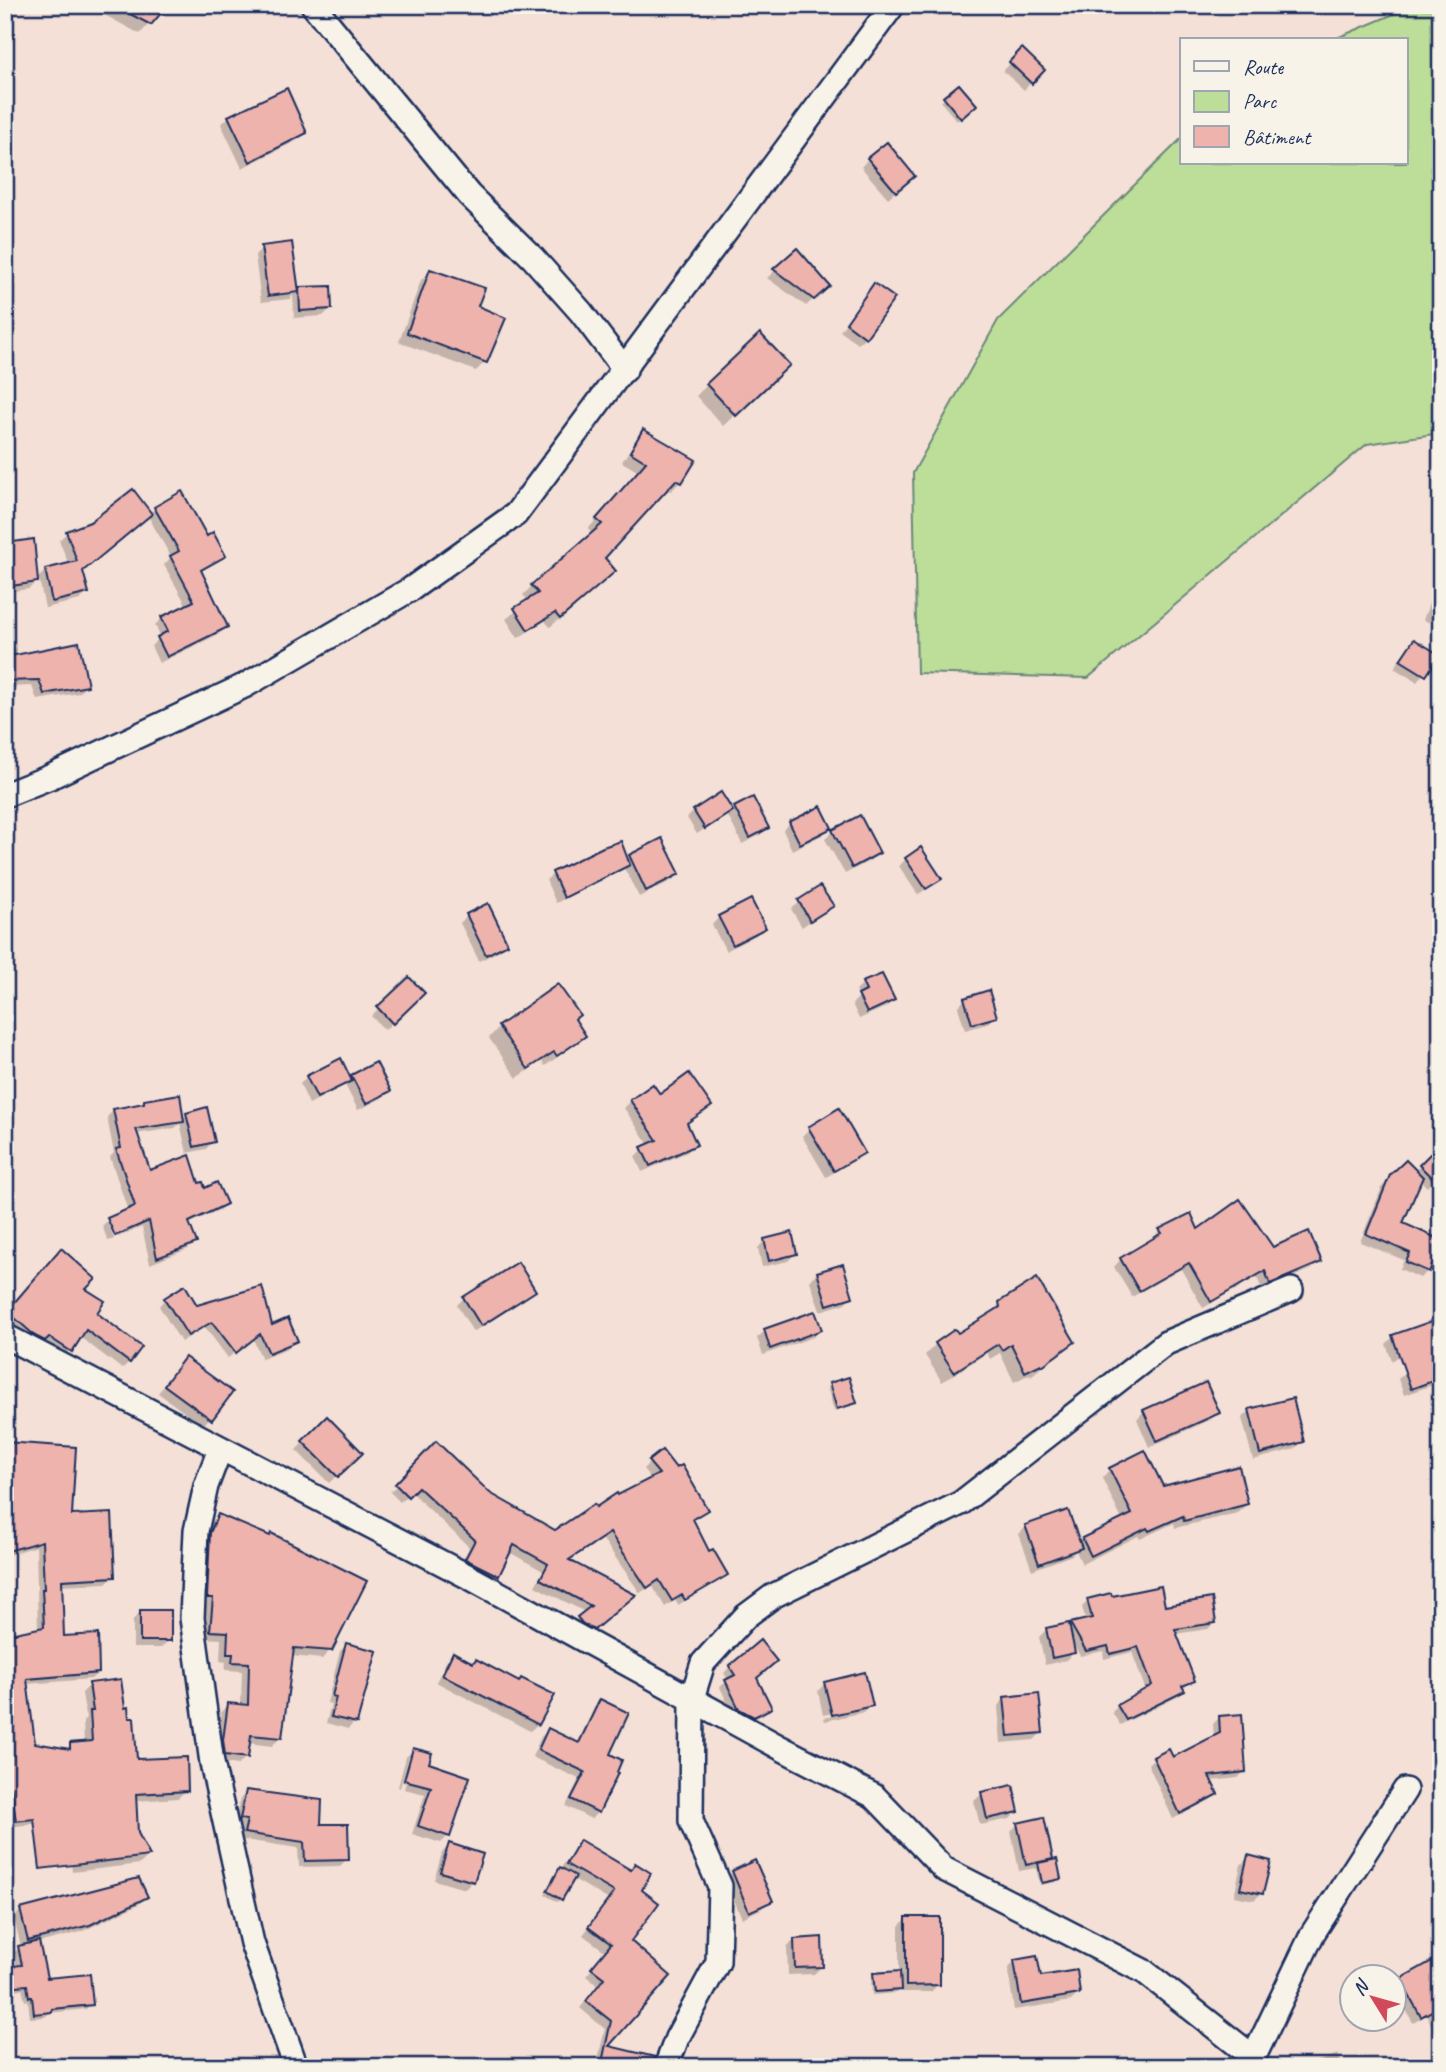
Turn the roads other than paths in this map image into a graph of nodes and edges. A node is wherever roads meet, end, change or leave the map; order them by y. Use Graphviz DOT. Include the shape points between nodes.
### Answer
graph roads {
  1 [pos="313,5"];
  2 [pos="893,5"];
  3 [pos="625,370"];
  4 [pos="5,795"];
  5 [pos="1291,1290"];
  6 [pos="5,1336"];
  7 [pos="220,1449"];
  8 [pos="692,1698"];
  9 [pos="1405,1790"];
  10 [pos="1251,2062"];
  11 [pos="296,2067"];
  12 [pos="666,2067"];
  1 -- 3 [label="street" via="470,195 581,312"];
  2 -- 3 [label="street"];
  3 -- 4 [label="street" via="516,514 411,589 246,685"];
  5 -- 8 [label="street" via="1166,1343 961,1503 773,1596 703,1662"];
  6 -- 7 [label="street"];
  7 -- 8 [label="street"];
  7 -- 11 [label="street" via="196,1531 192,1618 212,1763 252,1943"];
  8 -- 10 [label="street" via="874,1796 944,1869 1145,1972"];
  8 -- 12 [label="street" via="691,1821 720,1886 718,1962"];
  9 -- 10 [label="street" via="1312,1933"];
}
